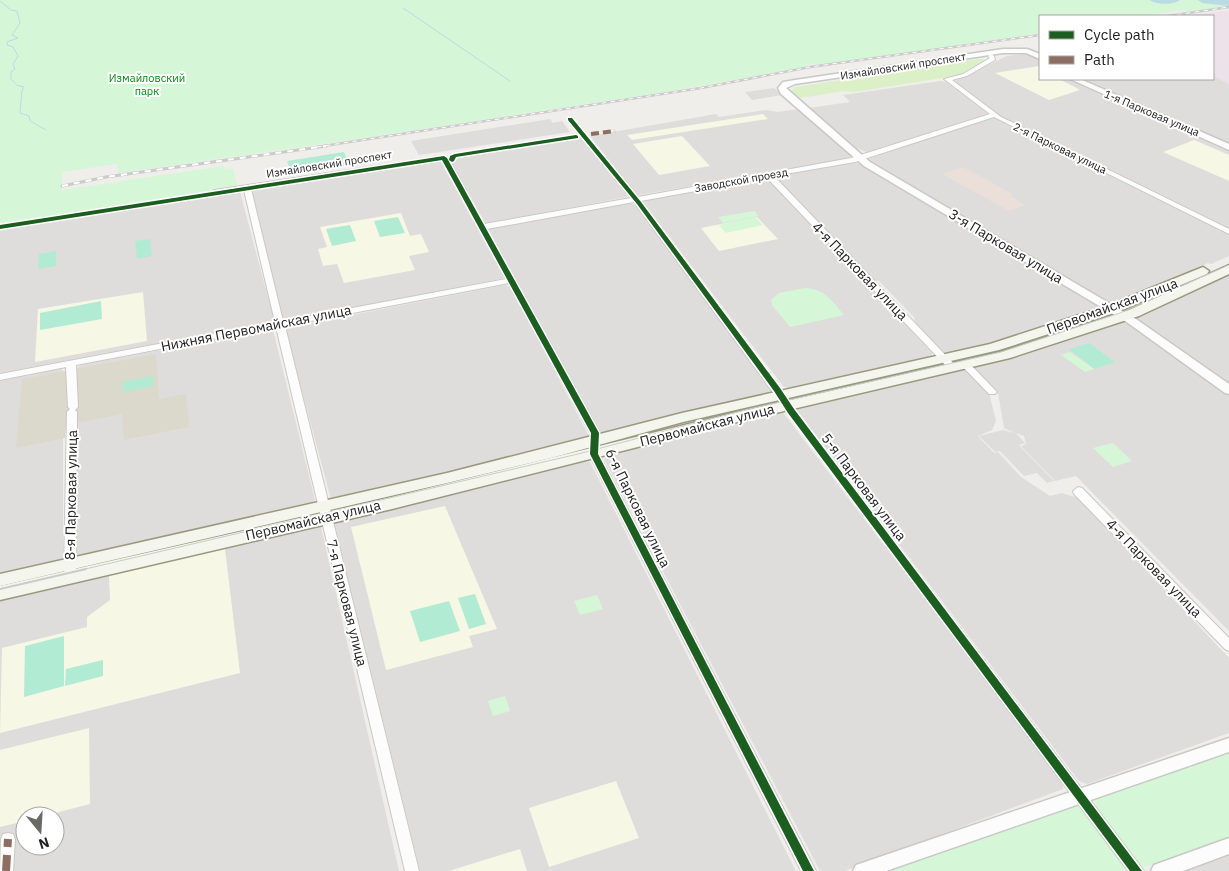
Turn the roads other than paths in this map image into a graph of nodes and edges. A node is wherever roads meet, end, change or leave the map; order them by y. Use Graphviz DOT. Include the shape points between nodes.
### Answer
graph roads {
  1 [pos="1026,51"];
  2 [pos="991,56"];
  3 [pos="1039,57"];
  4 [pos="1076,80"];
  5 [pos="782,88"];
  6 [pos="994,115"];
  7 [pos="570,119"];
  8 [pos="1229,147"];
  9 [pos="444,158"];
  10 [pos="859,158"];
  11 [pos="769,175"];
  12 [pos="247,189"];
  13 [pos="217,192"];
  14 [pos="635,199"];
  15 [pos="483,227"];
  16 [pos="1229,232"];
  17 [pos="1229,259"];
  18 [pos="1229,269"];
  19 [pos="512,280"];
  20 [pos="1112,309"];
  21 [pos="1125,316"];
  22 [pos="280,324"];
  23 [pos="953,363"];
  24 [pos="71,364"];
  25 [pos="0,377"];
  26 [pos="1229,390"];
  27 [pos="992,392"];
  28 [pos="784,400"];
  29 [pos="595,448"];
  30 [pos="1078,491"];
  31 [pos="324,512"];
  32 [pos="70,571"];
  33 [pos="0,580"];
  34 [pos="0,593"];
  35 [pos="1229,646"];
  36 [pos="1229,745"];
  37 [pos="1081,796"];
  38 [pos="8,839"];
  39 [pos="1229,846"];
  40 [pos="6,871"];
  41 [pos="412,871"];
  42 [pos="809,871"];
  43 [pos="862,871"];
  44 [pos="1137,871"];
  45 [pos="1160,871"];
  1 -- 2 [label="street, Измайловский проспект"];
  1 -- 3 [label="street"];
  1 -- 5 [label="street, Измайловский проспект" via="1010,50 795,82"];
  2 -- 5 [label="street, Измайловский проспект"];
  2 -- 6 [label="street, 2-я Парковая улица" via="993,59 965,75 946,79"];
  4 -- 8 [label="street, 1-я Парковая улица"];
  5 -- 10 [label="street, 3-я Парковая улица"];
  6 -- 10 [label="street, Заводской проезд"];
  6 -- 16 [label="street, 2-я Парковая улица"];
  7 -- 14 [label="street, 5-я Парковая улица"];
  9 -- 12 [label="street, Измайловский проспект"];
  9 -- 15 [label="street, 6-я Парковая улица"];
  10 -- 11 [label="street, Заводской проезд"];
  10 -- 20 [label="street, 3-я Парковая улица"];
  11 -- 14 [label="street, Заводской проезд"];
  11 -- 23 [label="street, 4-я Парковая улица"];
  12 -- 13 [label="street, Измайловский проспект"];
  12 -- 22 [label="street, 7-я Парковая улица"];
  14 -- 15 [label="street, Заводской проезд"];
  14 -- 28 [label="street, 5-я Парковая улица"];
  15 -- 19 [label="street, 6-я Парковая улица"];
  17 -- 20 [label="main road, Первомайская улица"];
  18 -- 21 [label="main road, Первомайская улица"];
  19 -- 22 [label="street, Нижняя Первомайская улица"];
  19 -- 29 [label="street, 6-я Парковая улица" via="595,433"];
  20 -- 21 [label="street, 3-я Парковая улица"];
  20 -- 23 [label="main road, Первомайская улица"];
  21 -- 23 [label="main road, Первомайская улица" via="1042,344"];
  21 -- 26 [label="street, 3-я Парковая улица"];
  22 -- 24 [label="street, Нижняя Первомайская улица"];
  22 -- 31 [label="street, 7-я Парковая улица"];
  23 -- 27 [label="street, 4-я Парковая улица"];
  23 -- 28 [label="main road, Первомайская улица"];
  24 -- 25 [label="street, Нижняя Первомайская улица"];
  24 -- 32 [label="street, 8-я Парковая улица"];
  28 -- 29 [label="main road, Первомайская улица" via="682,418"];
  28 -- 37 [label="street, 5-я Парковая улица"];
  29 -- 31 [label="main road, Первомайская улица"];
  29 -- 42 [label="street, 6-я Парковая улица"];
  30 -- 35 [label="street, 4-я Парковая улица"];
  31 -- 32 [label="main road, Первомайская улица"];
  31 -- 41 [label="street, 7-я Парковая улица"];
  32 -- 33 [label="main road, Первомайская улица"];
  32 -- 34 [label="main road, Первомайская улица"];
  36 -- 37 [label="street"];
  37 -- 43 [label="street"];
  37 -- 44 [label="street, 5-я Парковая улица"];
  38 -- 40 [label="street"];
  39 -- 45 [label="street"];
}
